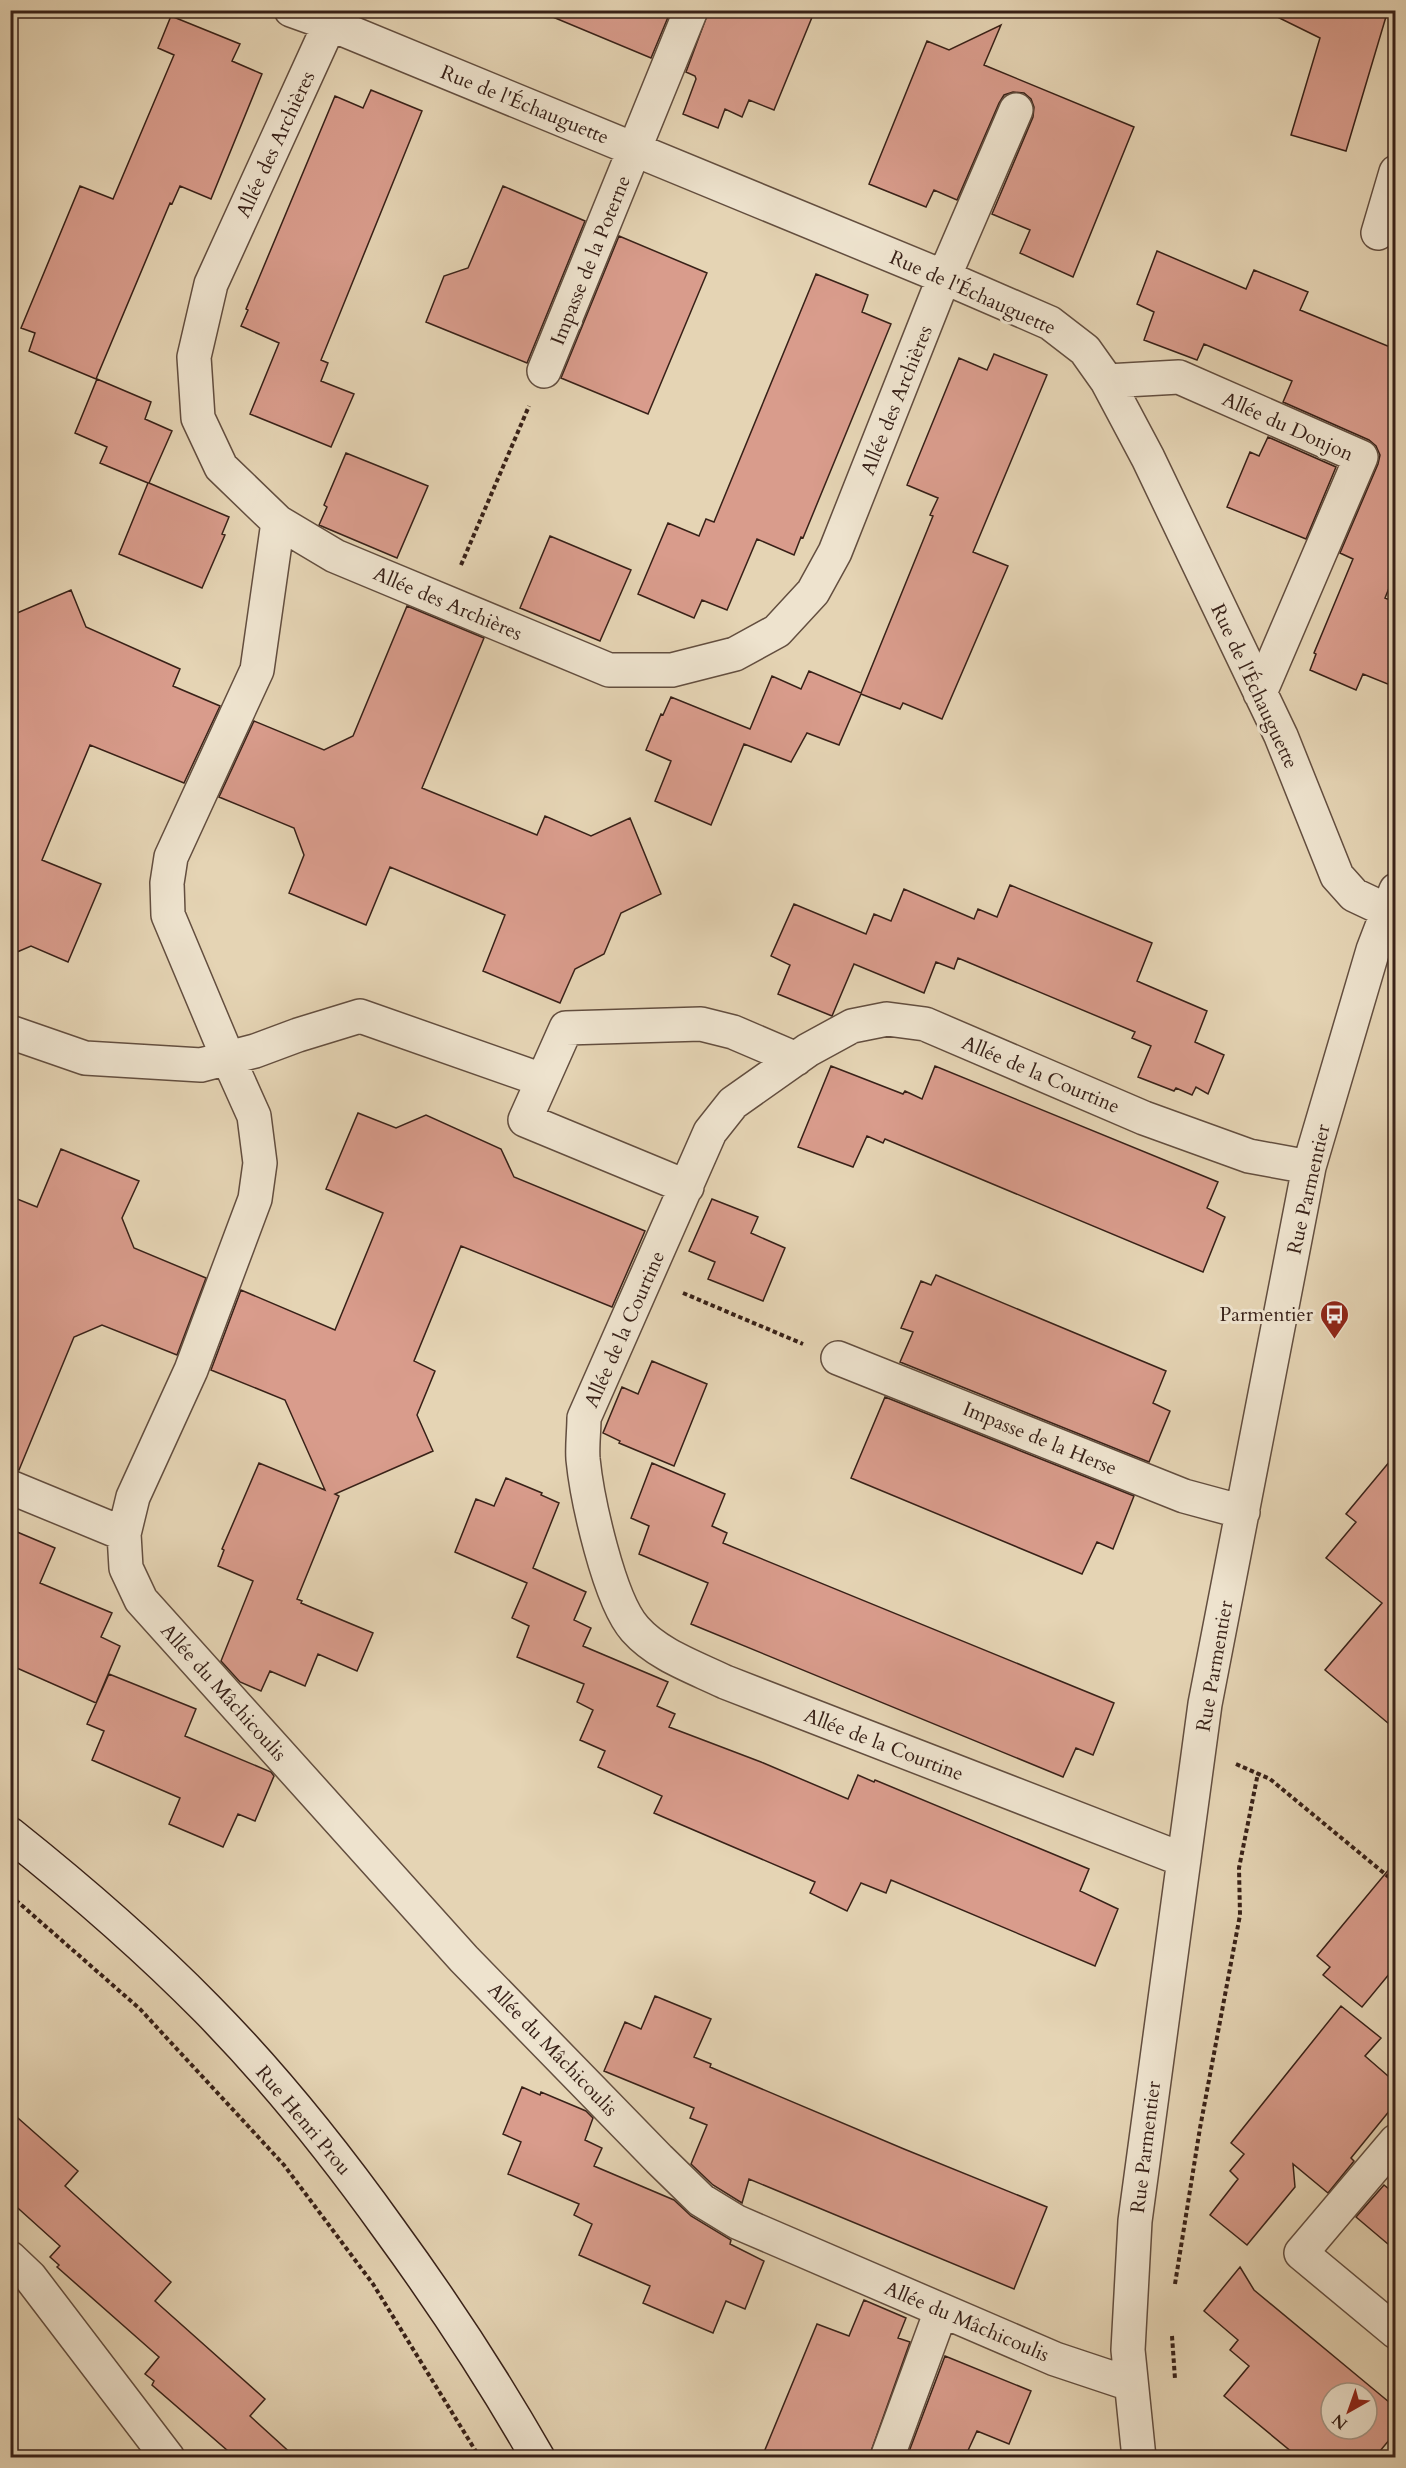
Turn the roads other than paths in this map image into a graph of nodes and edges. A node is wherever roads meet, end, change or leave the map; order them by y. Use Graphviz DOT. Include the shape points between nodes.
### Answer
graph roads {
  1 [pos="291,10"];
  2 [pos="691,10"];
  3 [pos="333,17"];
  4 [pos="1016,110"];
  5 [pos="635,148"];
  6 [pos="1395,172"];
  7 [pos="1378,233"];
  8 [pos="944,277"];
  9 [pos="544,371"];
  10 [pos="1107,381"];
  11 [pos="278,522"];
  12 [pos="1260,693"];
  13 [pos="1392,900"];
  14 [pos="10,1032"];
  15 [pos="228,1058"];
  16 [pos="796,1059"];
  17 [pos="542,1080"];
  18 [pos="1310,1167"];
  19 [pos="687,1187"];
  20 [pos="838,1358"];
  21 [pos="10,1487"];
  22 [pos="1243,1512"];
  23 [pos="124,1534"];
  24 [pos="10,1834"];
  25 [pos="1184,1860"];
  26 [pos="1395,2141"];
  27 [pos="10,2258"];
  28 [pos="941,2310"];
  29 [pos="1395,2332"];
  30 [pos="1130,2384"];
  31 [pos="168,2457"];
  32 [pos="538,2457"];
  33 [pos="887,2457"];
  34 [pos="1139,2457"];
  1 -- 3 [label="street, Rue de l'Échauguette"];
  2 -- 5 [label="street, Impasse de la Poterne"];
  3 -- 5 [label="street, Rue de l'Échauguette"];
  3 -- 11 [label="street, Allée des Archières" via="211,284 194,357 198,418 221,468"];
  4 -- 8 [label="street, Allée des Archières"];
  5 -- 8 [label="street, Rue de l'Échauguette"];
  5 -- 9 [label="street, Impasse de la Poterne"];
  6 -- 7 [label="street"];
  8 -- 10 [label="street, Rue de l'Échauguette" via="1050,323 1084,350"];
  8 -- 11 [label="street, Allée des Archières" via="835,552 813,592 777,631 735,654 672,670 609,670 335,556"];
  10 -- 12 [label="street, Rue de l'Échauguette"];
  10 -- 12 [label="street, Allée du Donjon" via="1179,377 1361,457"];
  11 -- 15 [label="street, Allée du Mâchicoulis" via="257,670 171,857 167,883 168,915"];
  12 -- 13 [label="street, Rue de l'Échauguette" via="1337,876 1354,895"];
  13 -- 18 [label="street, Rue Parmentier" via="1370,960"];
  14 -- 15 [label="street" via="85,1058 201,1065"];
  15 -- 17 [label="street" via="360,1016"];
  15 -- 23 [label="street, Allée du Mâchicoulis" via="255,1116 260,1163 255,1200 191,1371 133,1497"];
  16 -- 17 [label="street" via="734,1032 701,1024 566,1028"];
  16 -- 18 [label="street, Allée de la Courtine" via="852,1026 887,1019 925,1024 1144,1118 1249,1156"];
  16 -- 19 [label="street, Allée de la Courtine" via="733,1103 710,1132"];
  17 -- 19 [label="street" via="525,1120"];
  18 -- 22 [label="street, Rue Parmentier"];
  19 -- 25 [label="street, Allée de la Courtine" via="584,1418 583,1458 595,1524 615,1592 634,1628 660,1651 725,1682"];
  20 -- 22 [label="street, Impasse de la Herse" via="1184,1496"];
  21 -- 23 [label="street"];
  22 -- 25 [label="street, Rue Parmentier" via="1205,1704"];
  23 -- 28 [label="street, Allée du Mâchicoulis" via="126,1568 141,1600 464,1959 701,2200 737,2222"];
  24 -- 32 [label="street, Rue Henri Prou" via="69,1881 208,2009 290,2100 444,2305"];
  25 -- 30 [label="street, Rue Parmentier" via="1135,2221 1128,2350"];
  26 -- 29 [label="street" via="1302,2253"];
  27 -- 31 [label="street" via="30,2277"];
  28 -- 30 [label="street, Allée du Mâchicoulis" via="1055,2360"];
  28 -- 33 [label="street"];
  30 -- 34 [label="street, Rue Parmentier"];
}
